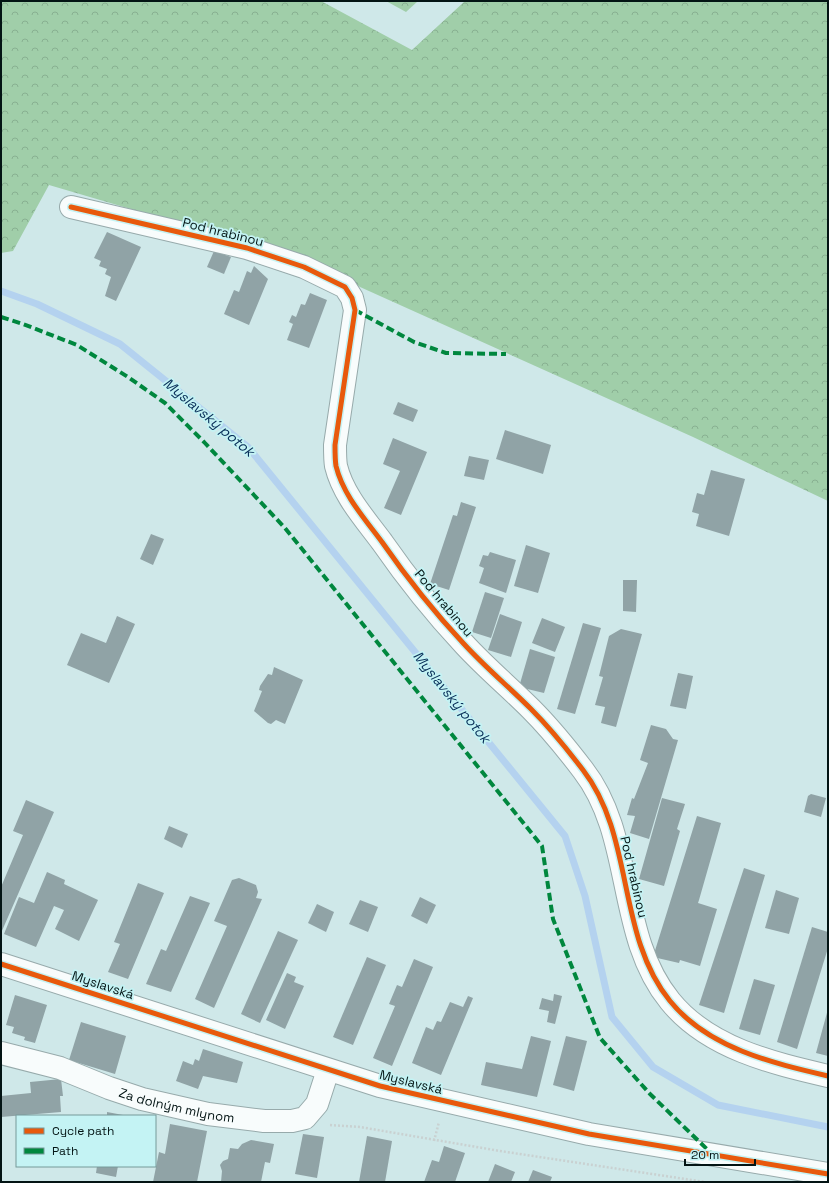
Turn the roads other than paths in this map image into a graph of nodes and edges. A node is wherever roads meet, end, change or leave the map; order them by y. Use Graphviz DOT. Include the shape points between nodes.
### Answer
graph roads {
  1 [pos="71,207"];
  2 [pos="1,964"];
  3 [pos="1,1053"];
  4 [pos="328,1070"];
  5 [pos="828,1076"];
  6 [pos="828,1174"];
  1 -- 5 [label="street, Pod hrabinou" via="247,248 304,267 345,287 352,298 355,310 335,445 336,466 352,501 412,584 464,645 532,710 599,793 612,830 638,939 650,971 670,1001 692,1025 724,1042 763,1059"];
  2 -- 4 [label="street, Myslavská"];
  3 -- 4 [label="street, Za dolným mlynom" via="60,1068 124,1093 168,1105 245,1120 292,1121 305,1118 317,1104"];
  4 -- 6 [label="street, Myslavská" via="380,1086 589,1134"];
}
